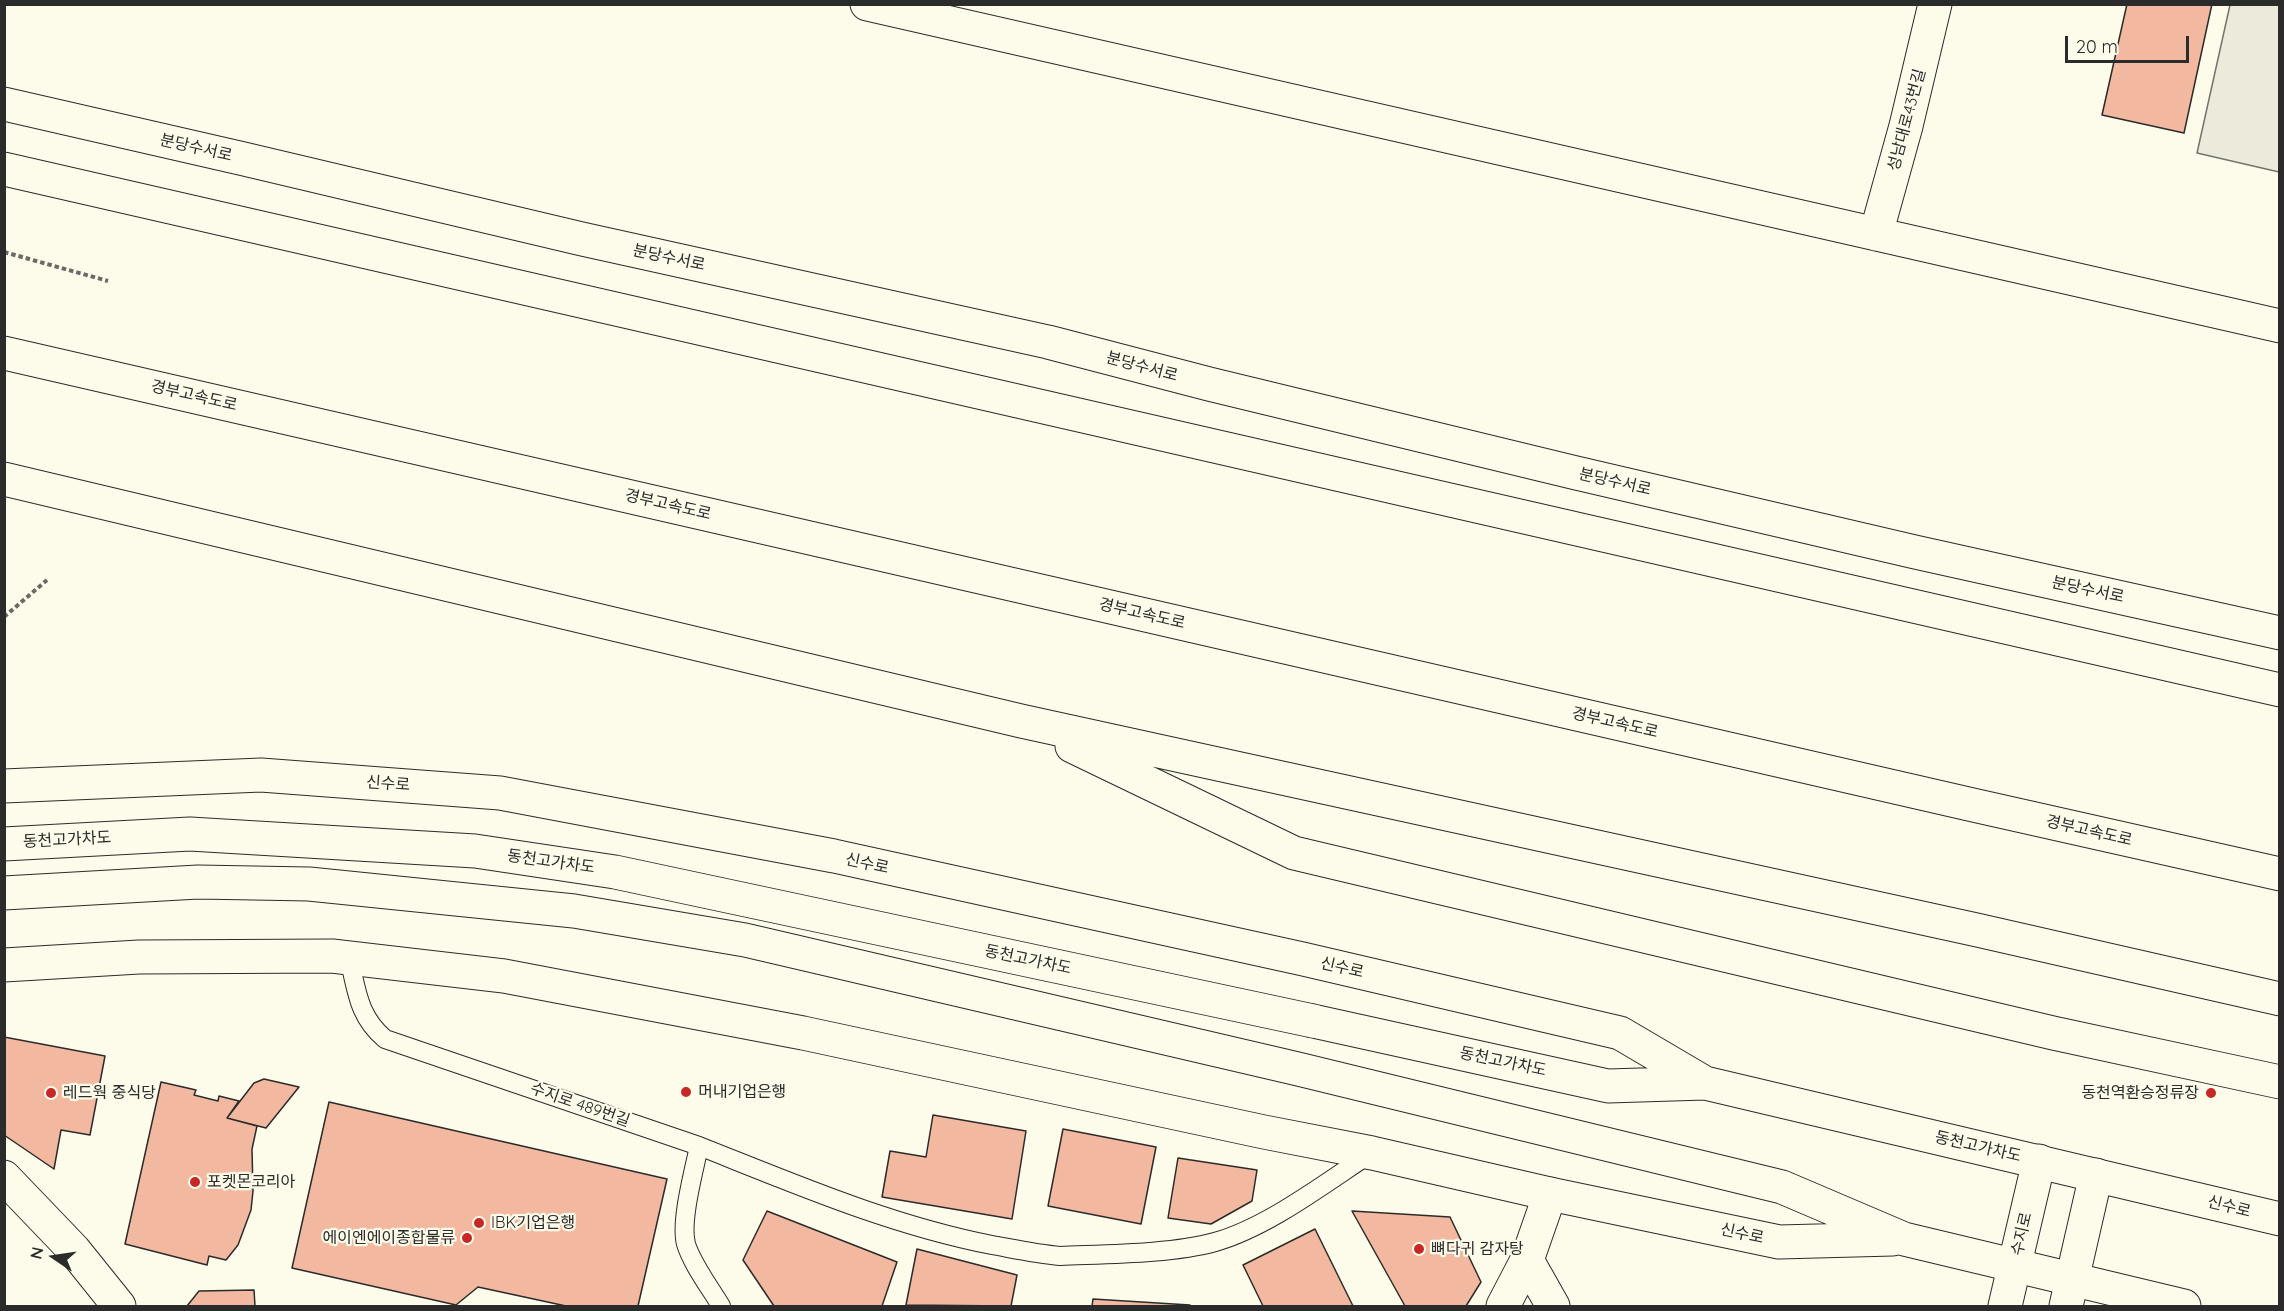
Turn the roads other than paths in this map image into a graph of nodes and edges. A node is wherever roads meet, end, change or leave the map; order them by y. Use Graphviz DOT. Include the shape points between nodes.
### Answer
graph roads {
  1 [pos="867,4"];
  2 [pos="1935,4"];
  3 [pos="4,104"];
  4 [pos="4,169"];
  5 [pos="1876,234"];
  6 [pos="2280,326"];
  7 [pos="4,353"];
  8 [pos="4,479"];
  9 [pos="2280,633"];
  10 [pos="2280,690"];
  11 [pos="1022,721"];
  12 [pos="4,786"];
  13 [pos="4,844"];
  14 [pos="2280,874"];
  15 [pos="4,893"];
  16 [pos="349,958"];
  17 [pos="4,965"];
  18 [pos="2280,999"];
  19 [pos="2280,1082"];
  20 [pos="1705,1083"];
  21 [pos="699,1146"];
  22 [pos="1372,1153"];
  23 [pos="2039,1161"];
  24 [pos="2096,1175"];
  25 [pos="4,1177"];
  26 [pos="1550,1194"];
  27 [pos="2280,1219"];
  28 [pos="1904,1239"];
  29 [pos="1527,1260"];
  30 [pos="2014,1266"];
  31 [pos="2069,1294"];
  32 [pos="119,1306"];
  33 [pos="721,1306"];
  34 [pos="1503,1306"];
  35 [pos="1553,1306"];
  36 [pos="2005,1306"];
  37 [pos="2184,1306"];
  1 -- 5 [label="main road"];
  2 -- 5 [label="main road, 성남대로43번길"];
  3 -- 9 [label="main road, 분당수서로" via="582,239 1048,342 1606,480"];
  4 -- 10 [label="main road"];
  5 -- 6 [label="main road"];
  7 -- 14 [label="main road, 경부고속도로"];
  8 -- 11 [label="main road"];
  11 -- 18 [label="main road"];
  11 -- 19 [label="main road" via="1294,853 2041,1030"];
  12 -- 20 [label="main road, 신수로" via="261,775 500,793 834,856 1303,959 1620,1034"];
  13 -- 20 [label="main road, 동천고가차도, bridge" via="190,834 476,851 615,872 1608,1086"];
  15 -- 28 [label="main road" via="198,882 309,884 574,911 745,940 1782,1187"];
  16 -- 17 [label="main road, 신수로" via="139,957"];
  16 -- 21 [label="lane, 수지로 489번길" via="364,1015 385,1039"];
  16 -- 22 [label="main road, 신수로" via="515,978 803,1033"];
  20 -- 23 [label="main road, 동천고가차도"];
  21 -- 22 [label="lane" via="896,1221 956,1238 1059,1256 1174,1249 1216,1242 1265,1220"];
  21 -- 33 [label="lane" via="687,1208 686,1244"];
  22 -- 26 [label="main road, 신수로"];
  23 -- 24 [label="main road, 신수로"];
  23 -- 30 [label="main road, 수지로"];
  24 -- 27 [label="main road, 신수로"];
  24 -- 31 [label="main road"];
  25 -- 32 [label="main road" via="74,1250"];
  26 -- 28 [label="main road, 신수로" via="1779,1242"];
  26 -- 29 [label="main road"];
  28 -- 30 [label="main road"];
  29 -- 34 [label="main road"];
  29 -- 35 [label="main road"];
  30 -- 31 [label="main road"];
  30 -- 36 [label="main road, 수지로"];
  31 -- 37 [label="main road"];
}
